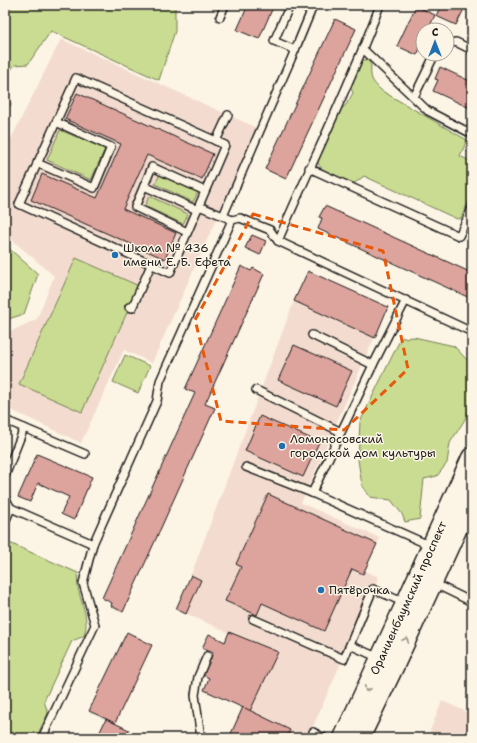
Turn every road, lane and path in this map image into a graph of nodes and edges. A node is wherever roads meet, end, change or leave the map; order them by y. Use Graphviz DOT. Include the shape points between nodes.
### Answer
graph roads {
  1 [pos="225,5"];
  2 [pos="290,5"];
  3 [pos="299,5"];
  4 [pos="380,5"];
  5 [pos="220,17"];
  6 [pos="455,42"];
  7 [pos="363,49"];
  8 [pos="295,50"];
  9 [pos="472,50"];
  10 [pos="431,62"];
  11 [pos="414,97"];
  12 [pos="228,115"];
  13 [pos="56,122"];
  14 [pos="472,134"];
  15 [pos="216,141"];
  16 [pos="38,163"];
  17 [pos="309,168"];
  18 [pos="144,186"];
  19 [pos="205,191"];
  20 [pos="198,208"];
  21 [pos="472,208"];
  22 [pos="224,216"];
  23 [pos="232,220"];
  24 [pos="187,232"];
  25 [pos="278,241"];
  26 [pos="151,265"];
  27 [pos="406,300"];
  28 [pos="129,307"];
  29 [pos="472,332"];
  30 [pos="312,336"];
  31 [pos="373,365"];
  32 [pos="256,390"];
  33 [pos="5,420"];
  34 [pos="24,428"];
  35 [pos="341,432"];
  36 [pos="85,454"];
  37 [pos="246,467"];
  38 [pos="470,470"];
  39 [pos="5,476"];
  40 [pos="312,493"];
  41 [pos="472,495"];
  42 [pos="5,498"];
  43 [pos="11,508"];
  44 [pos="5,522"];
  45 [pos="92,544"];
  46 [pos="432,547"];
  47 [pos="432,583"];
  48 [pos="472,600"];
  49 [pos="406,604"];
  50 [pos="253,619"];
  51 [pos="350,645"];
  52 [pos="207,656"];
  53 [pos="388,662"];
  54 [pos="313,732"];
  55 [pos="42,738"];
  56 [pos="201,738"];
  57 [pos="324,738"];
  58 [pos="344,738"];
  59 [pos="359,738"];
  1 -- 5 [label="lane"];
  2 -- 8 [label="lane" via="274,41"];
  3 -- 8 [label="lane" via="311,11"];
  4 -- 7 [label="lane"];
  6 -- 9 [label="lane"];
  7 -- 11 [label="lane"];
  7 -- 17 [label="lane"];
  8 -- 22 [label="lane"];
  10 -- 11 [label="lane"];
  11 -- 14 [label="lane" via="428,111"];
  12 -- 15 [label="lane"];
  13 -- 15 [label="lane" via="76,78"];
  13 -- 16 [label="lane"];
  13 -- 16 [label="lane" via="111,147 94,188"];
  15 -- 19 [label="lane" via="225,145"];
  16 -- 26 [label="lane" via="19,204"];
  17 -- 21 [label="lane" via="459,236"];
  17 -- 25 [label="lane"];
  18 -- 19 [label="lane" via="152,167"];
  18 -- 20 [label="lane"];
  18 -- 24 [label="lane" via="135,207"];
  19 -- 20 [label="lane"];
  20 -- 22 [label="lane"];
  20 -- 24 [label="lane"];
  22 -- 23 [label="lane"];
  23 -- 25 [label="lane" via="240,218 270,230"];
  23 -- 45 [label="lane" via="160,381 157,401"];
  24 -- 26 [label="lane" via="170,273"];
  25 -- 27 [label="lane"];
  26 -- 28 [label="lane" via="132,308"];
  27 -- 29 [label="lane"];
  27 -- 31 [label="lane"];
  30 -- 31 [label="lane"];
  31 -- 35 [label="lane"];
  32 -- 35 [label="lane"];
  33 -- 34 [label="lane"];
  34 -- 36 [label="lane"];
  34 -- 39 [label="lane"];
  35 -- 40 [label="lane"];
  37 -- 40 [label="lane"];
  38 -- 46 [label="main road, Ораниенбаумский проспект"];
  40 -- 46 [label="lane"];
  41 -- 47 [label="main road, Ораниенбаумский проспект"];
  42 -- 43 [label="lane"];
  43 -- 44 [label="lane"];
  43 -- 45 [label="lane"];
  45 -- 55 [label="lane" via="84,583 95,625"];
  46 -- 49 [label="main road, Ораниенбаумский проспект"];
  47 -- 48 [label="lane"];
  53 -- 47 [label="main road, Ораниенбаумский проспект, one-way"];
  49 -- 51 [label="lane" via="373,589"];
  49 -- 53 [label="main road, Ораниенбаумский проспект"];
  50 -- 51 [label="lane" via="344,659"];
  51 -- 53 [label="lane"];
  52 -- 56 [label="lane" via="198,677 195,695"];
  53 -- 58 [label="main road, Ораниенбаумский проспект, one-way"];
  53 -- 59 [label="main road, Ораниенбаумский проспект"];
  54 -- 57 [label="lane"];
}
